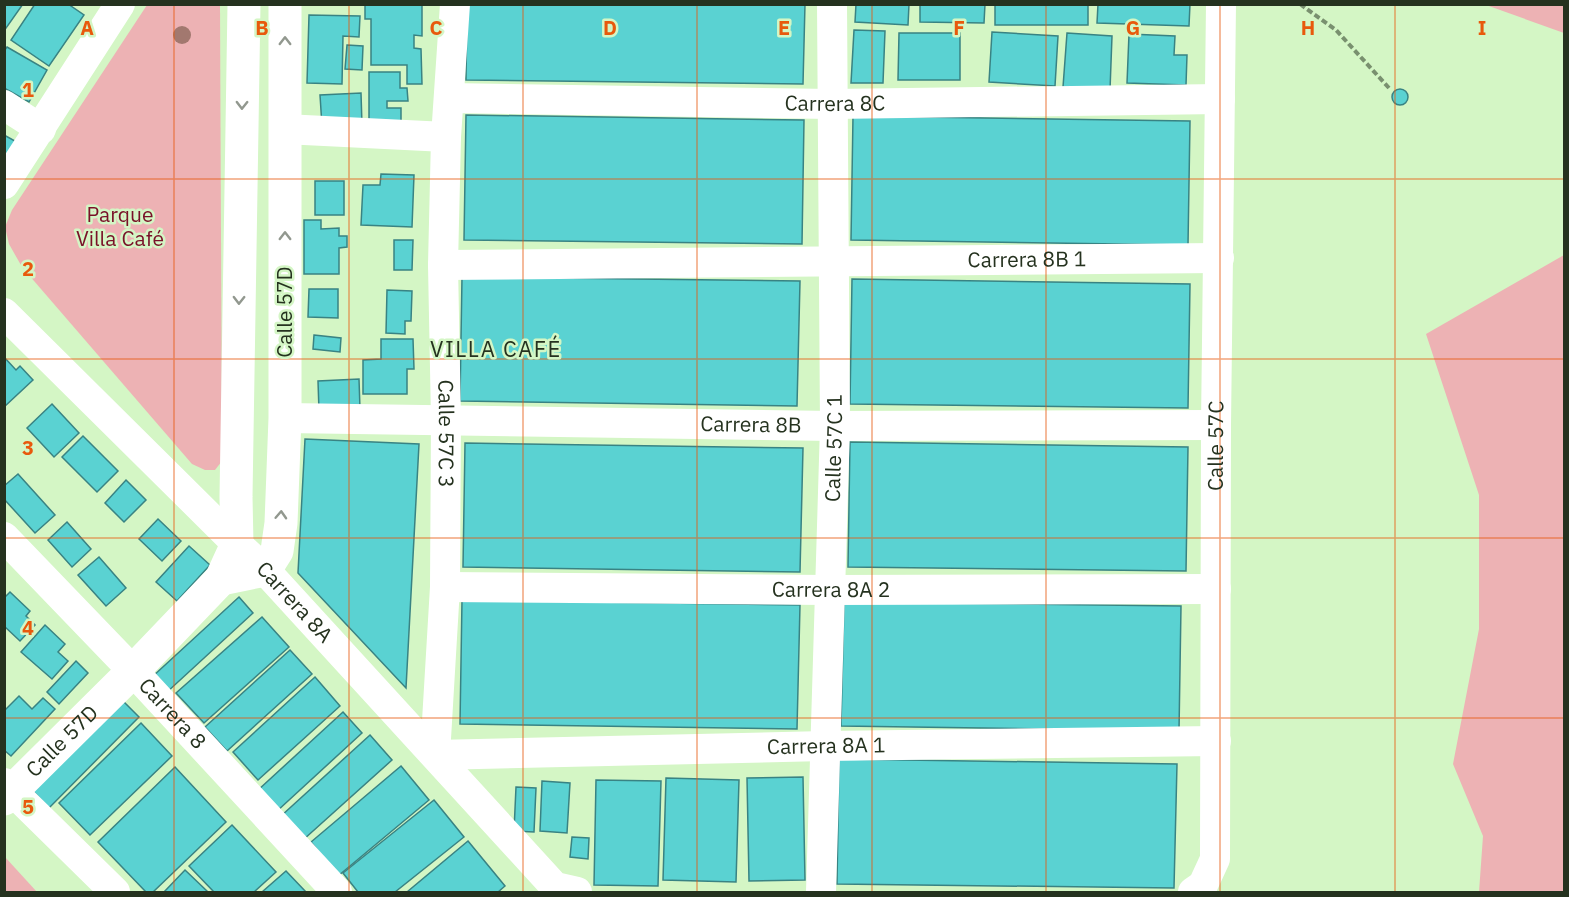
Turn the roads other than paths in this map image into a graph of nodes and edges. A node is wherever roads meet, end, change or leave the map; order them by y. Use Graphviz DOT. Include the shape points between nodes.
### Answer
graph roads {
  1 [pos="120,4"];
  2 [pos="244,4"];
  3 [pos="285,4"];
  4 [pos="455,4"];
  5 [pos="832,4"];
  6 [pos="1221,4"];
  7 [pos="450,98"];
  8 [pos="1220,99"];
  9 [pos="832,104"];
  10 [pos="4,105"];
  11 [pos="41,129"];
  12 [pos="284,129"];
  13 [pos="446,137"];
  14 [pos="4,184"];
  15 [pos="1219,258"];
  16 [pos="834,262"];
  17 [pos="443,265"];
  18 [pos="4,313"];
  19 [pos="285,418"];
  20 [pos="446,420"];
  21 [pos="1216,425"];
  22 [pos="836,426"];
  23 [pos="4,537"];
  24 [pos="237,544"];
  25 [pos="265,570"];
  26 [pos="221,579"];
  27 [pos="445,587"];
  28 [pos="1216,589"];
  29 [pos="830,590"];
  30 [pos="133,671"];
  31 [pos="1216,741"];
  32 [pos="825,746"];
  33 [pos="435,755"];
  34 [pos="7,791"];
  35 [pos="1198,889"];
  36 [pos="560,891"];
  37 [pos="115,892"];
  38 [pos="337,892"];
  39 [pos="821,892"];
  1 -- 11 [label="street"];
  2 -- 24 [label="street, Calle 57D, one-way"];
  12 -- 3 [label="street, Calle 57D, one-way"];
  4 -- 7 [label="street, Calle 57C 3"];
  5 -- 9 [label="street, Calle 57C 1"];
  6 -- 8 [label="street, Calle 57C"];
  7 -- 9 [label="street, Carrera 8C"];
  7 -- 13 [label="street, Calle 57C 3"];
  8 -- 9 [label="street, Carrera 8C"];
  8 -- 15 [label="street, Calle 57C"];
  9 -- 16 [label="street, Calle 57C 1"];
  10 -- 11 [label="street"];
  11 -- 14 [label="street"];
  12 -- 13 [label="street"];
  19 -- 12 [label="street, Calle 57D, one-way"];
  13 -- 17 [label="street, Calle 57C 3"];
  15 -- 16 [label="street, Carrera 8B 1"];
  15 -- 21 [label="street, Calle 57C"];
  16 -- 17 [label="street"];
  16 -- 22 [label="street, Calle 57C 1"];
  17 -- 20 [label="street, Calle 57C 3"];
  18 -- 24 [label="street, Carrera 8A"];
  19 -- 20 [label="street, Carrera 8B"];
  25 -- 19 [label="street, Calle 57D, one-way" via="277,551 281,523"];
  20 -- 22 [label="street, Carrera 8B"];
  20 -- 27 [label="street, Calle 57C 3"];
  21 -- 22 [label="street, Carrera 8B"];
  21 -- 28 [label="street, Calle 57C"];
  22 -- 29 [label="street, Calle 57C 1"];
  23 -- 30 [label="street, Carrera 8"];
  24 -- 25 [label="street, Carrera 8A"];
  24 -- 26 [label="street, Calle 57D"];
  25 -- 26 [label="street"];
  25 -- 33 [label="street, Carrera 8A"];
  26 -- 30 [label="street, Calle 57D"];
  27 -- 29 [label="street, Carrera 8A 2"];
  27 -- 33 [label="street, Calle 57C 3"];
  28 -- 29 [label="street, Carrera 8A 2"];
  28 -- 31 [label="street, Calle 57C"];
  29 -- 32 [label="street, Calle 57C 1"];
  30 -- 34 [label="street, Calle 57D"];
  30 -- 38 [label="street, Carrera 8"];
  31 -- 32 [label="street, Carrera 8A 1"];
  31 -- 35 [label="street, Calle 57C" via="1215,859"];
  32 -- 33 [label="street, Carrera 8A 1"];
  32 -- 39 [label="street, Calle 57C 1"];
  33 -- 36 [label="street, Carrera 8A"];
  34 -- 37 [label="street"];
}
